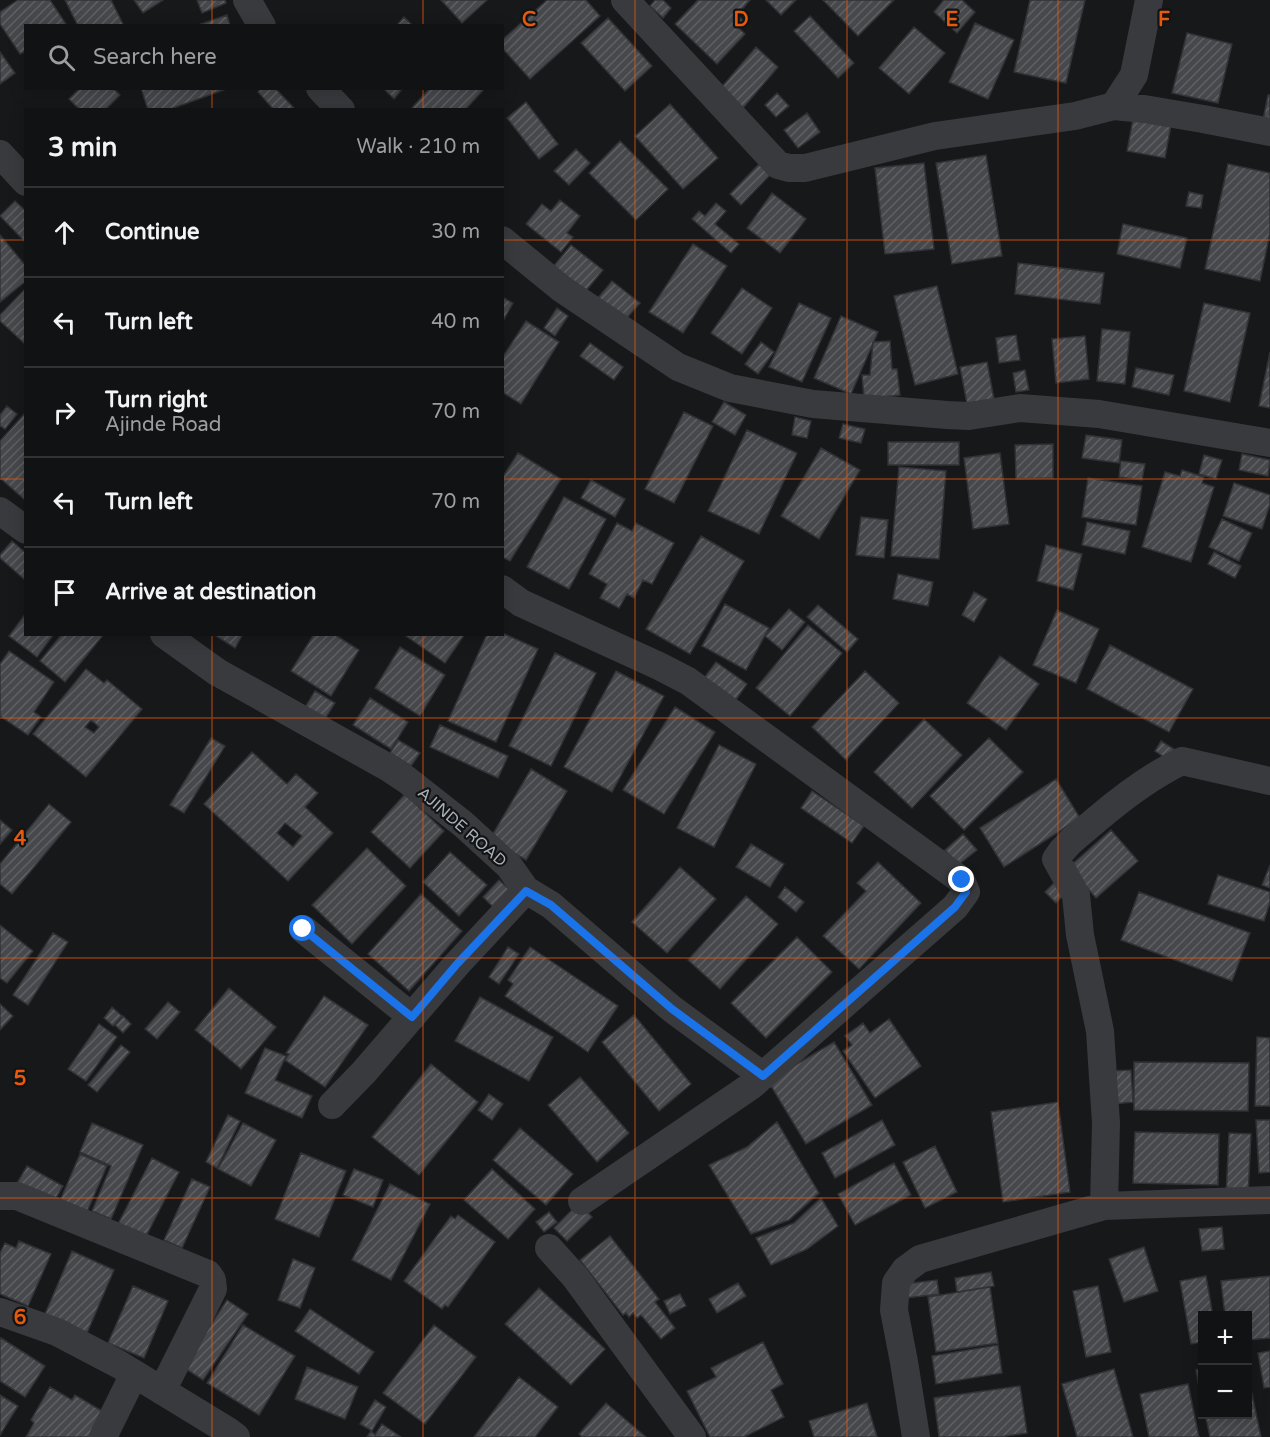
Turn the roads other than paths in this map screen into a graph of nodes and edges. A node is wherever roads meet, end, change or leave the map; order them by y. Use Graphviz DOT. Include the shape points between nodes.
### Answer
graph roads {
  1 [pos="247,0"];
  2 [pos="625,0"];
  3 [pos="1149,0"];
  4 [pos="261,24"];
  5 [pos="1134,75"];
  6 [pos="322,90"];
  7 [pos="1114,106"];
  8 [pos="339,108"];
  9 [pos="1144,109"];
  10 [pos="1270,132"];
  11 [pos="0,154"];
  12 [pos="24,180"];
  13 [pos="504,242"];
  14 [pos="1270,443"];
  15 [pos="0,511"];
  16 [pos="24,529"];
  17 [pos="504,590"];
  18 [pos="167,636"];
  19 [pos="1270,780"];
  20 [pos="526,891"];
  21 [pos="303,929"];
  22 [pos="412,1017"];
  23 [pos="763,1076"];
  24 [pos="332,1105"];
  25 [pos="0,1196"];
  26 [pos="1270,1200"];
  27 [pos="582,1201"];
  28 [pos="1104,1206"];
  29 [pos="549,1248"];
  30 [pos="0,1312"];
  31 [pos="134,1374"];
  32 [pos="162,1391"];
  33 [pos="103,1437"];
  34 [pos="236,1437"];
  35 [pos="693,1437"];
  36 [pos="916,1437"];
  1 -- 4 [label="street"];
  2 -- 7 [label="street" via="778,165 789,168 805,168 935,136 1075,116"];
  3 -- 5 [label="street"];
  5 -- 7 [label="street"];
  5 -- 9 [label="street"];
  6 -- 8 [label="street"];
  7 -- 9 [label="street"];
  9 -- 10 [label="street"];
  11 -- 12 [label="street"];
  13 -- 14 [label="street" via="562,289 678,367 730,388 813,404 947,415 969,416 1020,408 1099,414"];
  15 -- 16 [label="street"];
  17 -- 23 [label="street" via="521,603 688,681 962,880 966,892 955,907"];
  18 -- 20 [label="street, AJINDE ROAD" via="217,672 407,780 509,866"];
  19 -- 28 [label="street" via="1182,761 1129,793 1065,846 1056,859 1076,895 1100,1031 1106,1123"];
  20 -- 22 [label="street"];
  20 -- 23 [label="street, AJINDE ROAD" via="551,905 672,1009"];
  21 -- 22 [label="street"];
  22 -- 24 [label="street"];
  23 -- 27 [label="street"];
  25 -- 32 [label="street" via="16,1196 208,1274 213,1289"];
  26 -- 28 [label="street"];
  28 -- 36 [label="street" via="920,1259 905,1270 896,1283 894,1310"];
  29 -- 35 [label="street" via="575,1277"];
  30 -- 31 [label="street" via="57,1332"];
  31 -- 32 [label="street"];
  31 -- 33 [label="street"];
  32 -- 34 [label="street"];
}
